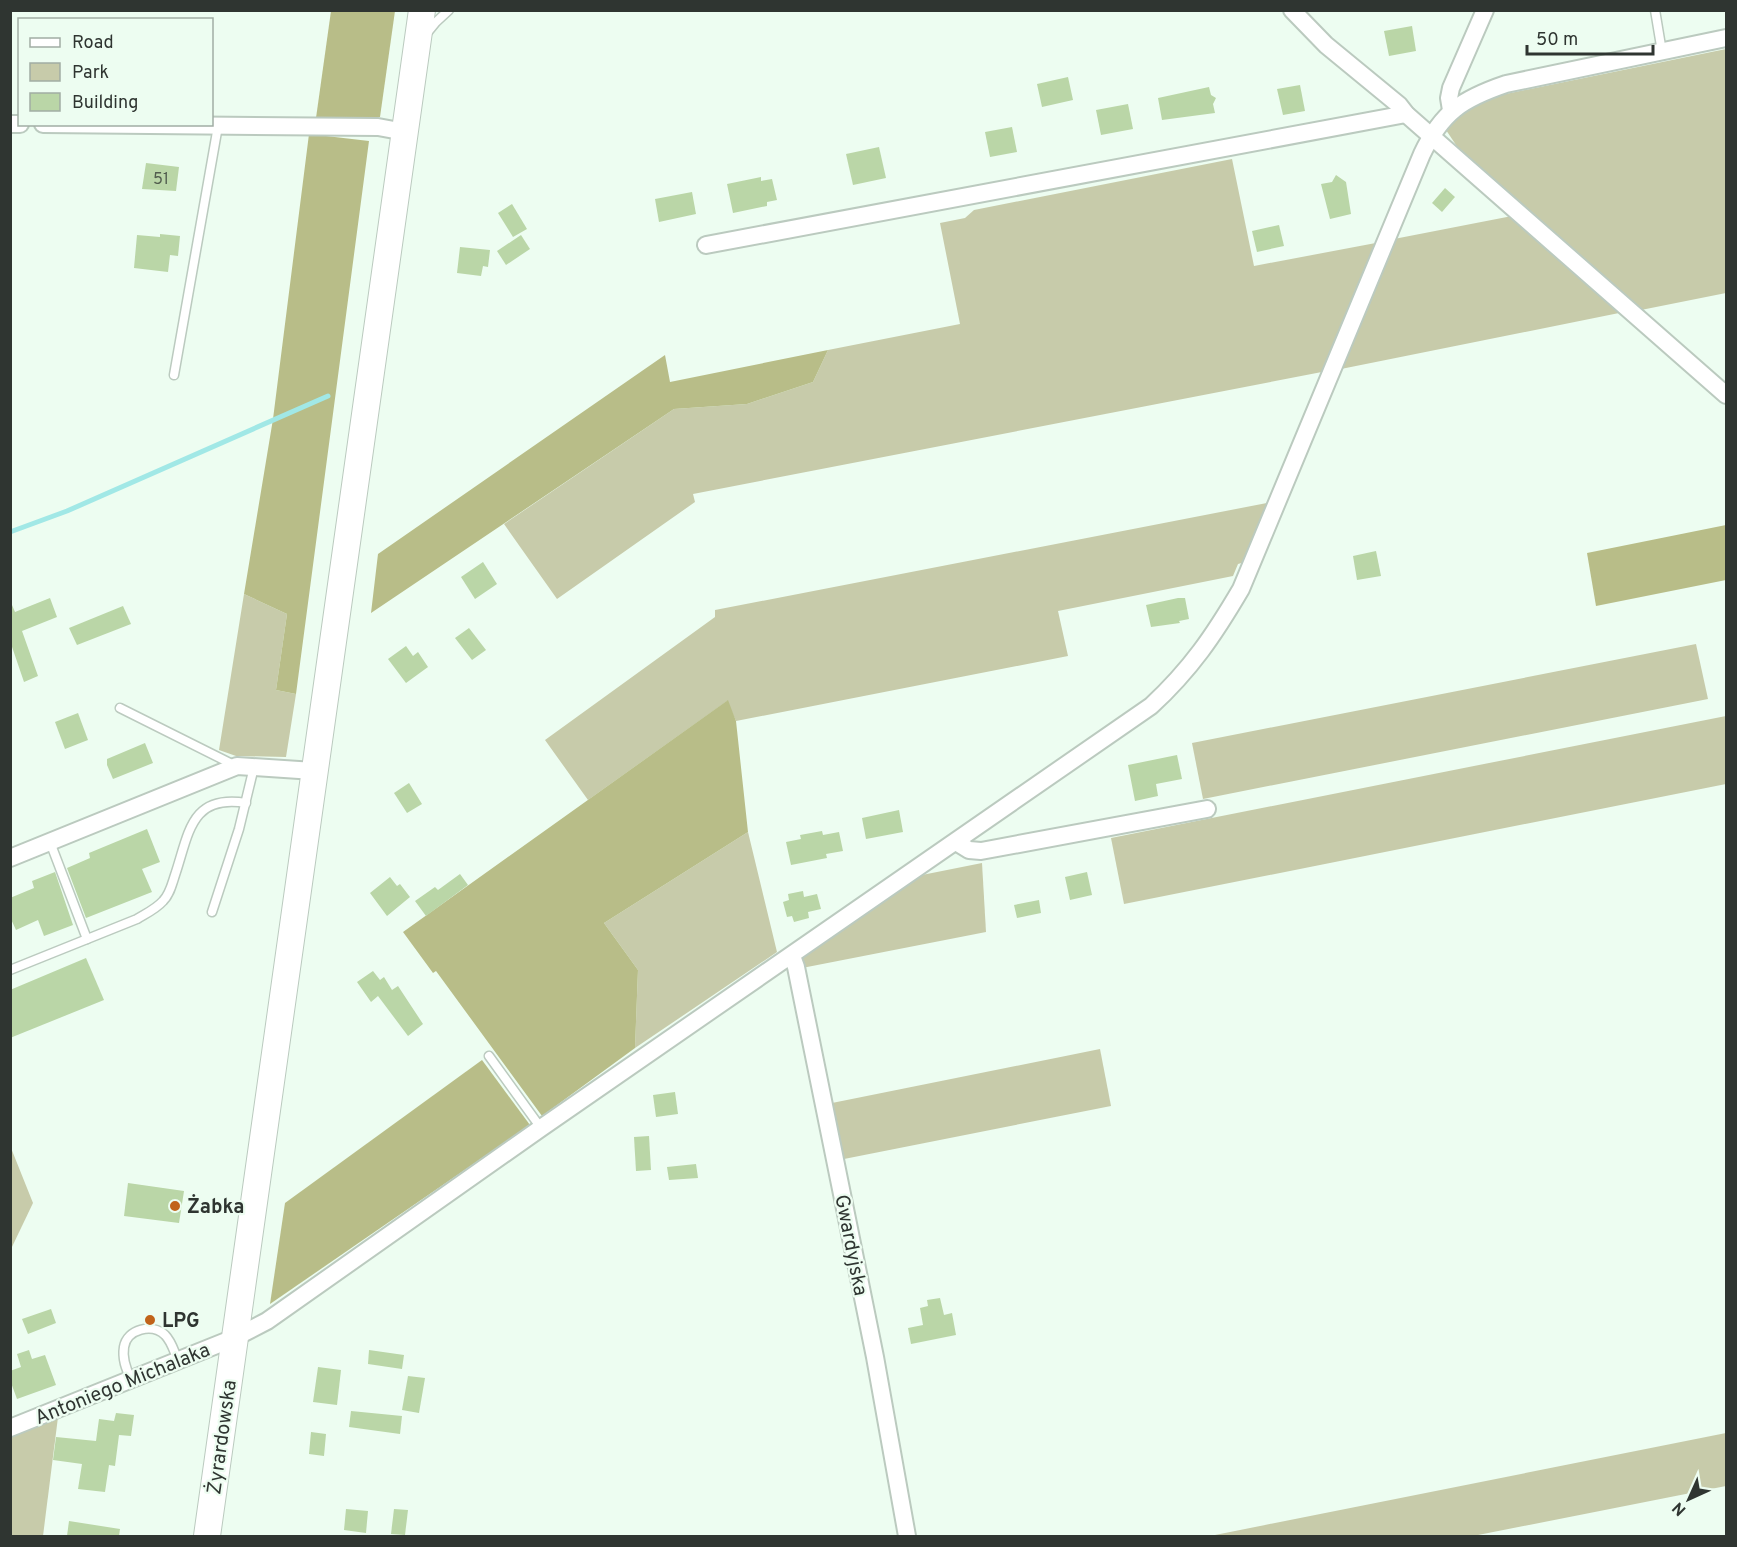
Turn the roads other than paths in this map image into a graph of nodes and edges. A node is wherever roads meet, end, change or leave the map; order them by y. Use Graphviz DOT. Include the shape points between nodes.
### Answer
graph roads {
  1 [pos="422,10"];
  2 [pos="449,10"];
  3 [pos="1292,10"];
  4 [pos="1485,10"];
  5 [pos="1655,10"];
  6 [pos="1726,38"];
  7 [pos="417,45"];
  8 [pos="1662,52"];
  9 [pos="1451,110"];
  10 [pos="1406,114"];
  11 [pos="213,126"];
  12 [pos="218,126"];
  13 [pos="405,132"];
  14 [pos="1431,135"];
  15 [pos="706,245"];
  16 [pos="174,375"];
  17 [pos="1726,395"];
  18 [pos="120,708"];
  19 [pos="237,766"];
  20 [pos="254,767"];
  21 [pos="314,771"];
  22 [pos="246,803"];
  23 [pos="1207,809"];
  24 [pos="50,842"];
  25 [pos="956,842"];
  26 [pos="10,858"];
  27 [pos="212,912"];
  28 [pos="87,939"];
  29 [pos="792,956"];
  30 [pos="10,970"];
  31 [pos="489,1056"];
  32 [pos="542,1128"];
  33 [pos="234,1338"];
  34 [pos="178,1360"];
  35 [pos="130,1379"];
  36 [pos="10,1428"];
  37 [pos="207,1536"];
  38 [pos="907,1536"];
  1 -- 7 [label="main road, Żyrardowska"];
  2 -- 7 [label="lane"];
  3 -- 10 [label="street"];
  4 -- 9 [label="street" via="1451,88"];
  5 -- 8 [label="lane"];
  6 -- 8 [label="street"];
  7 -- 13 [label="main road, Żyrardowska"];
  8 -- 9 [label="street" via="1506,84"];
  9 -- 14 [label="street, Antoniego Michalaka"];
  10 -- 14 [label="street"];
  10 -- 15 [label="street"];
  11 -- 12 [label="street"];
  12 -- 13 [label="street" via="378,127"];
  12 -- 16 [label="lane"];
  13 -- 21 [label="main road, Żyrardowska"];
  14 -- 17 [label="street"];
  14 -- 25 [label="street, Antoniego Michalaka" via="1241,589 1215,633 1178,681 1151,706"];
  18 -- 19 [label="lane"];
  19 -- 20 [label="street"];
  19 -- 24 [label="street"];
  20 -- 21 [label="street"];
  20 -- 22 [label="lane"];
  21 -- 33 [label="main road, Żyrardowska"];
  22 -- 27 [label="lane"];
  22 -- 28 [label="lane" via="232,801 202,810 164,900 136,919"];
  23 -- 25 [label="street" via="981,850 969,850"];
  24 -- 26 [label="street"];
  24 -- 28 [label="lane"];
  25 -- 29 [label="street, Antoniego Michalaka"];
  28 -- 30 [label="lane"];
  29 -- 32 [label="street, Antoniego Michalaka"];
  29 -- 38 [label="street, Gwardyjska" via="875,1357"];
  31 -- 32 [label="lane"];
  32 -- 33 [label="street, Antoniego Michalaka" via="267,1322"];
  33 -- 34 [label="street, Antoniego Michalaka"];
  33 -- 37 [label="main road, Żyrardowska"];
  34 -- 35 [label="street, Antoniego Michalaka"];
  34 -- 35 [label="lane" via="160,1332 136,1331 123,1350"];
  35 -- 36 [label="street, Antoniego Michalaka"];
}
